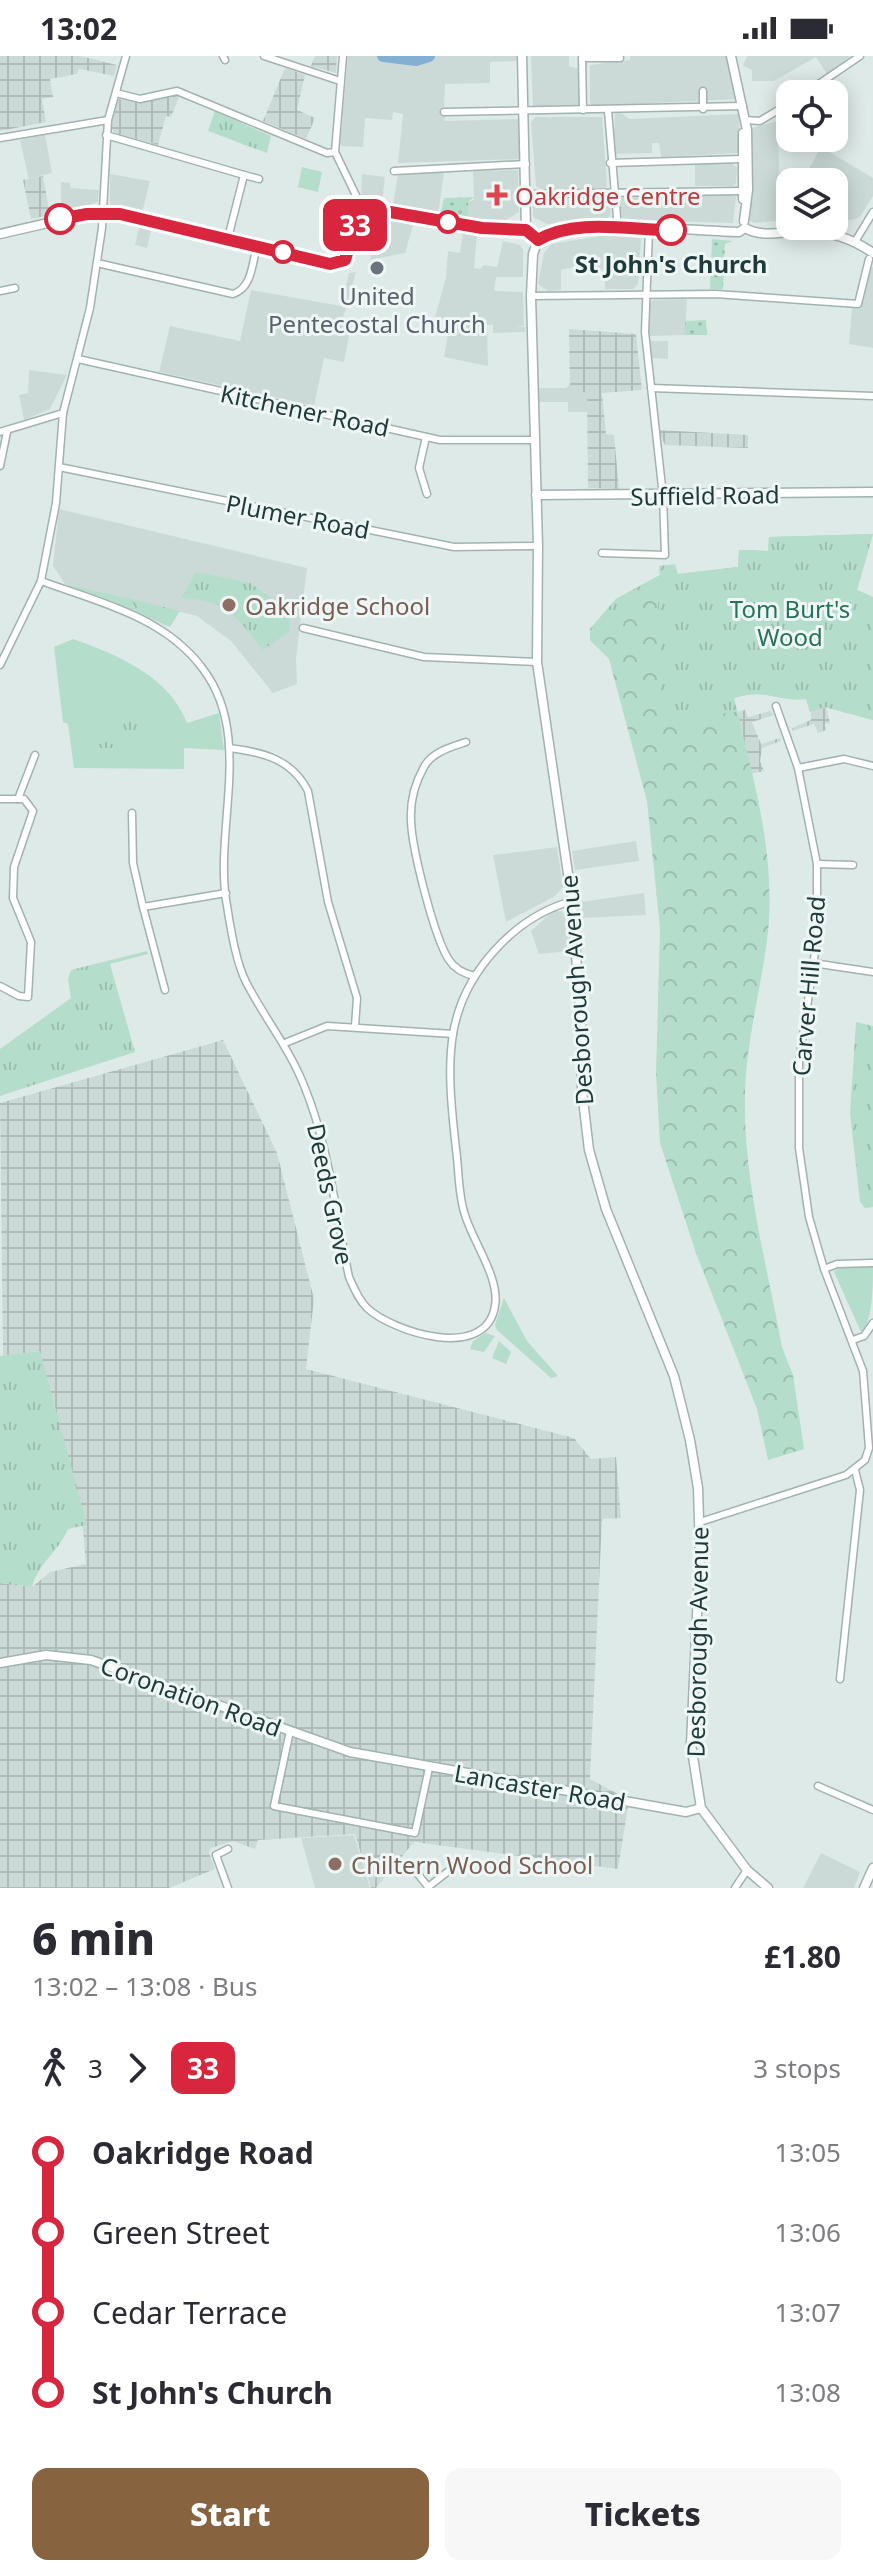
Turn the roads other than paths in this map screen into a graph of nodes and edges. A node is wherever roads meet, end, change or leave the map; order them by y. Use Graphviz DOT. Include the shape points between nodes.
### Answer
graph roads {
  1 [pos="126,56"];
  2 [pos="264,56"];
  3 [pos="343,56"];
  4 [pos="522,56"];
  5 [pos="734,56"];
  6 [pos="860,56"];
  7 [pos="620,58"];
  8 [pos="825,80"];
  9 [pos="340,81"];
  10 [pos="703,91"];
  11 [pos="116,93"];
  12 [pos="743,106"];
  13 [pos="703,109"];
  14 [pos="583,110"];
  15 [pos="608,111"];
  16 [pos="776,111"];
  17 [pos="444,112"];
  18 [pos="525,113"];
  19 [pos="108,120"];
  20 [pos="745,120"];
  21 [pos="106,135"];
  22 [pos="0,138"];
  23 [pos="335,152"];
  24 [pos="742,159"];
  25 [pos="610,163"];
  26 [pos="527,164"];
  27 [pos="394,171"];
  28 [pos="244,175"];
  29 [pos="259,179"];
  30 [pos="742,191"];
  31 [pos="613,192"];
  32 [pos="527,194"];
  33 [pos="364,212"];
  34 [pos="873,212"];
  35 [pos="103,213"];
  36 [pos="745,224"];
  37 [pos="618,229"];
  38 [pos="526,230"];
  39 [pos="649,230"];
  40 [pos="0,234"];
  41 [pos="228,238"];
  42 [pos="538,240"];
  43 [pos="856,240"];
  44 [pos="257,246"];
  45 [pos="871,256"];
  46 [pos="97,263"];
  47 [pos="15,288"];
  48 [pos="0,291"];
  49 [pos="645,294"];
  50 [pos="531,296"];
  51 [pos="78,359"];
  52 [pos="651,388"];
  53 [pos="873,396"];
  54 [pos="63,413"];
  55 [pos="3,432"];
  56 [pos="426,437"];
  57 [pos="534,440"];
  58 [pos="0,466"];
  59 [pos="59,467"];
  60 [pos="873,492"];
  61 [pos="427,494"];
  62 [pos="536,495"];
  63 [pos="663,496"];
  64 [pos="538,546"];
  65 [pos="602,553"];
  66 [pos="41,581"];
  67 [pos="303,628"];
  68 [pos="537,662"];
  69 [pos="0,665"];
  70 [pos="776,706"];
  71 [pos="466,742"];
  72 [pos="229,748"];
  73 [pos="35,755"];
  74 [pos="873,766"];
  75 [pos="798,768"];
  76 [pos="0,799"];
  77 [pos="18,799"];
  78 [pos="132,813"];
  79 [pos="817,864"];
  80 [pos="853,865"];
  81 [pos="226,893"];
  82 [pos="572,901"];
  83 [pos="143,907"];
  84 [pos="813,963"];
  85 [pos="873,972"];
  86 [pos="475,976"];
  87 [pos="0,986"];
  88 [pos="165,990"];
  89 [pos="355,1026"];
  90 [pos="453,1034"];
  91 [pos="285,1043"];
  92 [pos="873,1263"];
  93 [pos="824,1269"];
  94 [pos="873,1323"];
  95 [pos="853,1340"];
  96 [pos="855,1470"];
  97 [pos="700,1522"];
  98 [pos="0,1663"];
  99 [pos="840,1679"];
  100 [pos="290,1731"];
  101 [pos="378,1758"];
  102 [pos="429,1768"];
  103 [pos="818,1786"];
  104 [pos="701,1808"];
  105 [pos="873,1810"];
  106 [pos="228,1849"];
  107 [pos="455,1866"];
  108 [pos="873,1868"];
  109 [pos="747,1870"];
  110 [pos="417,1873"];
  111 [pos="228,1888"];
  112 [pos="429,1888"];
  113 [pos="735,1888"];
  114 [pos="768,1888"];
  115 [pos="864,1888"];
  1 -- 11 [label="street"];
  2 -- 9 [label="street"];
  3 -- 9 [label="street"];
  4 -- 18 [label="street"];
  5 -- 12 [label="street"];
  6 -- 8 [label="street"];
  7 -- 14 [label="street" via="582,58"];
  9 -- 23 [label="street"];
  10 -- 13 [label="street"];
  11 -- 19 [label="street"];
  11 -- 23 [label="street" via="148,99 177,91"];
  12 -- 13 [label="street"];
  12 -- 20 [label="street"];
  13 -- 15 [label="street"];
  14 -- 15 [label="street"];
  14 -- 18 [label="street"];
  15 -- 25 [label="street"];
  16 -- 20 [label="street" via="760,121"];
  17 -- 18 [label="street"];
  18 -- 26 [label="street"];
  19 -- 21 [label="street"];
  19 -- 22 [label="street"];
  20 -- 24 [label="street"];
  20 -- 36 [label="street"];
  21 -- 28 [label="street"];
  21 -- 35 [label="street"];
  23 -- 33 [label="street"];
  24 -- 25 [label="street"];
  24 -- 30 [label="street"];
  25 -- 31 [label="street"];
  26 -- 27 [label="street"];
  26 -- 32 [label="street"];
  28 -- 29 [label="street"];
  28 -- 41 [label="street"];
  30 -- 31 [label="street"];
  30 -- 36 [label="street"];
  31 -- 32 [label="street"];
  31 -- 37 [label="street"];
  32 -- 38 [label="street"];
  33 -- 38 [label="street" via="388,210 482,228"];
  33 -- 44 [label="street" via="354,226 349,254 338,264"];
  34 -- 43 [label="street"];
  35 -- 40 [label="street"];
  35 -- 41 [label="street"];
  35 -- 46 [label="street"];
  36 -- 39 [label="street" via="739,232"];
  36 -- 43 [label="street" via="754,233 808,231"];
  37 -- 39 [label="street"];
  37 -- 42 [label="street" via="590,227"];
  38 -- 42 [label="street"];
  39 -- 49 [label="street"];
  41 -- 44 [label="street"];
  42 -- 50 [label="street, Desborough Avenue"];
  43 -- 45 [label="street"];
  44 -- 46 [label="street" via="247,284 233,294"];
  45 -- 49 [label="street" via="858,304"];
  46 -- 51 [label="street"];
  47 -- 48 [label="street"];
  49 -- 50 [label="street"];
  49 -- 52 [label="street"];
  50 -- 57 [label="street, Desborough Avenue"];
  51 -- 54 [label="street"];
  51 -- 56 [label="street, Kitchener Road"];
  52 -- 53 [label="street"];
  52 -- 63 [label="street"];
  54 -- 55 [label="street"];
  54 -- 59 [label="street"];
  55 -- 58 [label="street"];
  56 -- 57 [label="street, Kitchener Road"];
  56 -- 61 [label="street" via="419,468"];
  57 -- 62 [label="street, Desborough Avenue"];
  59 -- 64 [label="street, Plumer Road" via="454,547"];
  59 -- 66 [label="street"];
  60 -- 63 [label="street, Suffield Road"];
  62 -- 63 [label="street, Suffield Road"];
  62 -- 64 [label="street, Desborough Avenue"];
  63 -- 65 [label="street" via="665,555"];
  64 -- 68 [label="street, Desborough Avenue"];
  66 -- 69 [label="street"];
  66 -- 72 [label="street, Deeds Grove" via="140,617 179,642 205,670 219,698"];
  67 -- 68 [label="street" via="424,657"];
  68 -- 82 [label="street, Desborough Avenue"];
  70 -- 75 [label="street, Carver Hill Road"];
  71 -- 86 [label="street" via="425,764 411,805 411,824 449,960"];
  72 -- 81 [label="street, Deeds Grove"];
  72 -- 89 [label="street" via="273,758 301,777 308,791 328,902 357,998"];
  73 -- 77 [label="street"];
  74 -- 75 [label="street" via="844,759"];
  75 -- 79 [label="street, Carver Hill Road"];
  76 -- 77 [label="street"];
  77 -- 87 [label="street" via="33,811 14,867 13,898 31,942 28,997"];
  78 -- 83 [label="street" via="133,863"];
  79 -- 80 [label="street"];
  79 -- 84 [label="street, Carver Hill Road"];
  81 -- 83 [label="street"];
  81 -- 91 [label="street, Deeds Grove" via="245,980"];
  82 -- 86 [label="street, Deeds Grove" via="548,908 506,937"];
  82 -- 97 [label="street, Desborough Avenue" via="589,1150 606,1209 674,1376 690,1440"];
  83 -- 88 [label="street"];
  84 -- 85 [label="street"];
  84 -- 93 [label="street, Carver Hill Road" via="799,1063 799,1148 809,1217"];
  86 -- 90 [label="street, Deeds Grove"];
  89 -- 90 [label="street"];
  89 -- 91 [label="street" via="327,1026"];
  90 -- 91 [label="street, Deeds Grove" via="452,1118 463,1213 495,1293 495,1309 487,1327 469,1338 446,1340 381,1318 358,1297 306,1091"];
  92 -- 93 [label="street"];
  93 -- 95 [label="street, Carver Hill Road"];
  94 -- 95 [label="street" via="864,1336"];
  95 -- 96 [label="street, Carver Hill Road" via="867,1398 869,1448"];
  96 -- 97 [label="street"];
  96 -- 99 [label="street" via="860,1490"];
  97 -- 104 [label="street, Desborough Avenue" via="691,1722"];
  98 -- 100 [label="street, Coronation Road" via="46,1655 91,1660"];
  100 -- 101 [label="street, Coronation Road"];
  100 -- 102 [label="street" via="274,1806 415,1833"];
  101 -- 102 [label="street, Lancaster Road"];
  102 -- 104 [label="street, Lancaster Road" via="686,1812"];
  103 -- 105 [label="street"];
  104 -- 109 [label="street, Desborough Avenue"];
  106 -- 111 [label="street" via="216,1855"];
  107 -- 112 [label="street"];
  108 -- 115 [label="street"];
  109 -- 113 [label="street"];
  109 -- 114 [label="street, Desborough Avenue"];
  110 -- 112 [label="street"];
}
